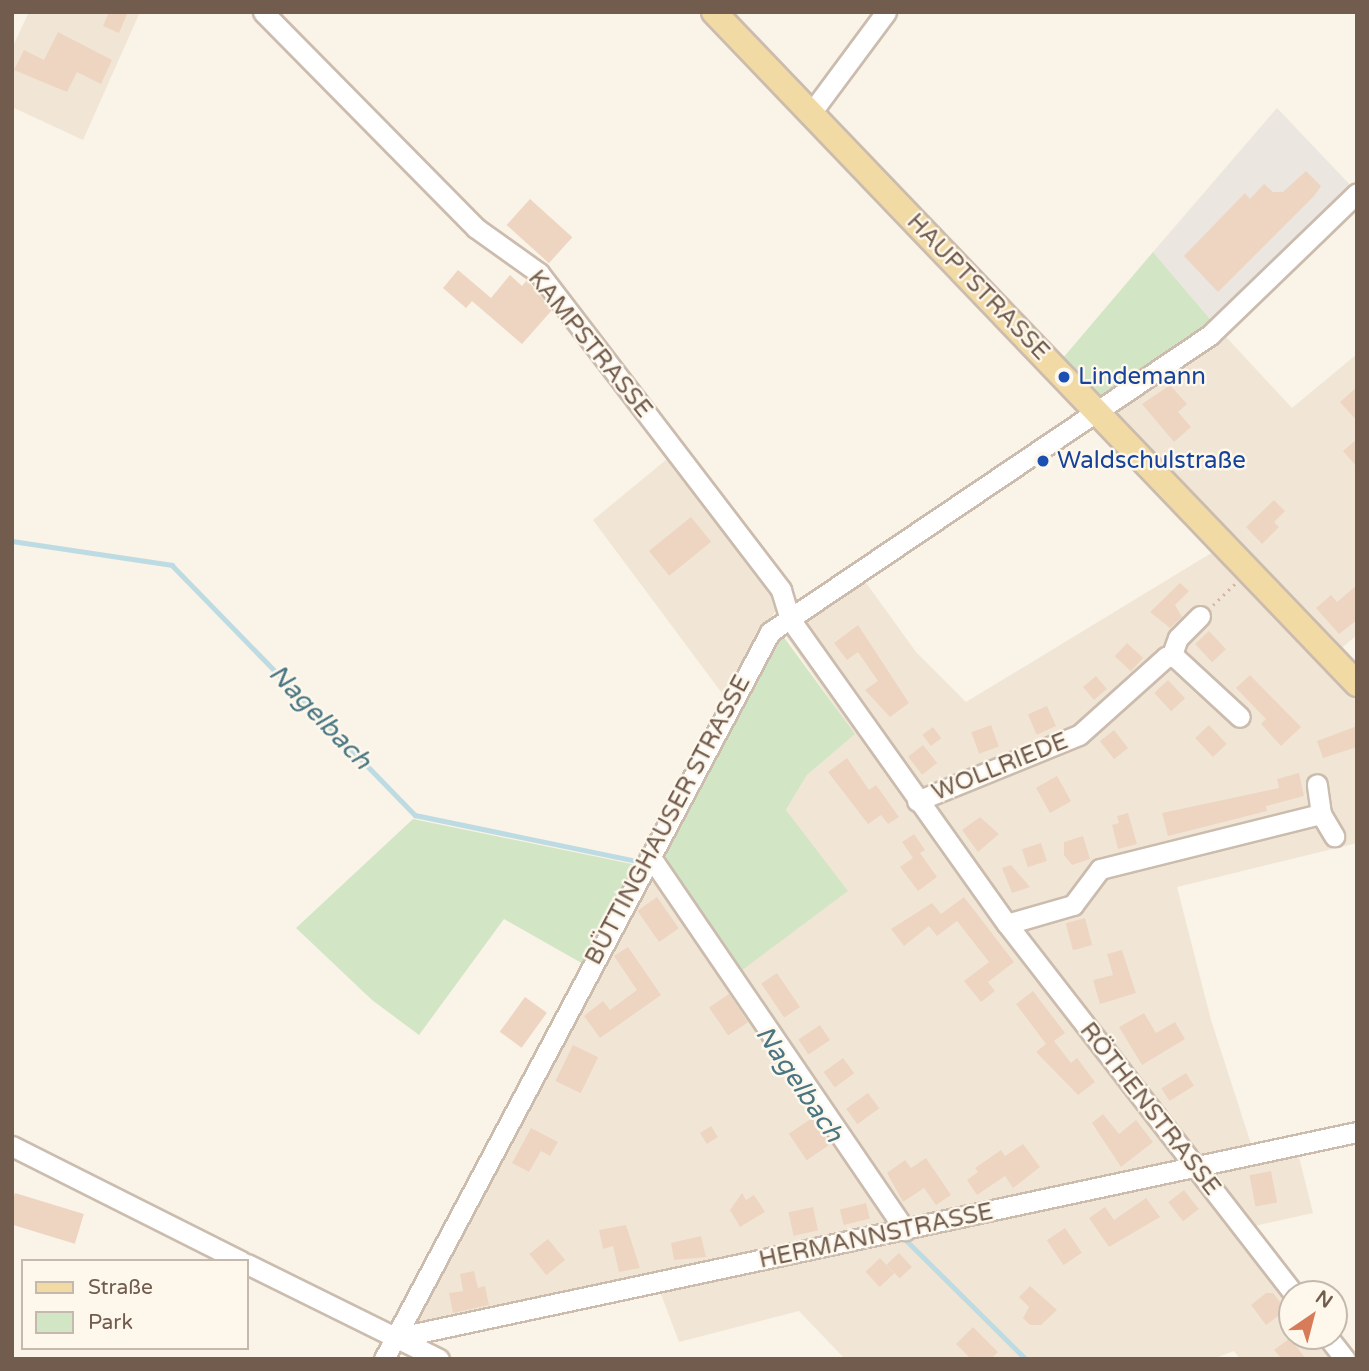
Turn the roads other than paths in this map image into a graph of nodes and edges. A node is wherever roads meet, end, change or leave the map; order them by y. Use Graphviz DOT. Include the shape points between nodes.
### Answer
graph roads {
  1 [pos="263,12"];
  2 [pos="714,12"];
  3 [pos="886,12"];
  4 [pos="811,114"];
  5 [pos="1357,193"];
  6 [pos="1097,411"];
  7 [pos="1200,617"];
  8 [pos="790,619"];
  9 [pos="1171,657"];
  10 [pos="1357,684"];
  11 [pos="1240,717"];
  12 [pos="1317,784"];
  13 [pos="917,801"];
  14 [pos="1321,814"];
  15 [pos="1334,836"];
  16 [pos="650,856"];
  17 [pos="1007,924"];
  18 [pos="1357,1132"];
  19 [pos="12,1146"];
  20 [pos="1194,1166"];
  21 [pos="905,1230"];
  22 [pos="237,1259"];
  23 [pos="248,1264"];
  24 [pos="1283,1280"];
  25 [pos="395,1338"];
  26 [pos="384,1359"];
  27 [pos="439,1359"];
  1 -- 8 [label="street, KAMPSTRASSE" via="476,228 539,273 781,590"];
  2 -- 4 [label="main road, HAUPTSTRASSE"];
  3 -- 4 [label="street"];
  4 -- 6 [label="main road, HAUPTSTRASSE"];
  5 -- 6 [label="street" via="1210,335"];
  6 -- 8 [label="street, BÜTTINGHAUSER STRASSE"];
  6 -- 10 [label="main road, HAUPTSTRASSE"];
  7 -- 9 [label="street, WOLLRIEDE" via="1178,638"];
  8 -- 13 [label="street, RÖTHENSTRASSE"];
  8 -- 16 [label="street, BÜTTINGHAUSER STRASSE" via="770,632 751,660"];
  9 -- 11 [label="street"];
  9 -- 13 [label="street, WOLLRIEDE" via="1079,735"];
  12 -- 14 [label="street"];
  13 -- 17 [label="street, RÖTHENSTRASSE"];
  14 -- 15 [label="street"];
  14 -- 17 [label="street" via="1100,869 1073,905"];
  16 -- 21 [label="street"];
  16 -- 25 [label="street, BÜTTINGHAUSER STRASSE"];
  17 -- 20 [label="street, RÖTHENSTRASSE"];
  18 -- 20 [label="street, HERMANNSTRASSE"];
  19 -- 22 [label="street"];
  20 -- 21 [label="street, HERMANNSTRASSE"];
  20 -- 24 [label="street, RÖTHENSTRASSE"];
  21 -- 25 [label="street, HERMANNSTRASSE"];
  23 -- 25 [label="street"];
  25 -- 26 [label="street, BÜTTINGHAUSER STRASSE"];
  25 -- 27 [label="street" via="418,1345"];
}
